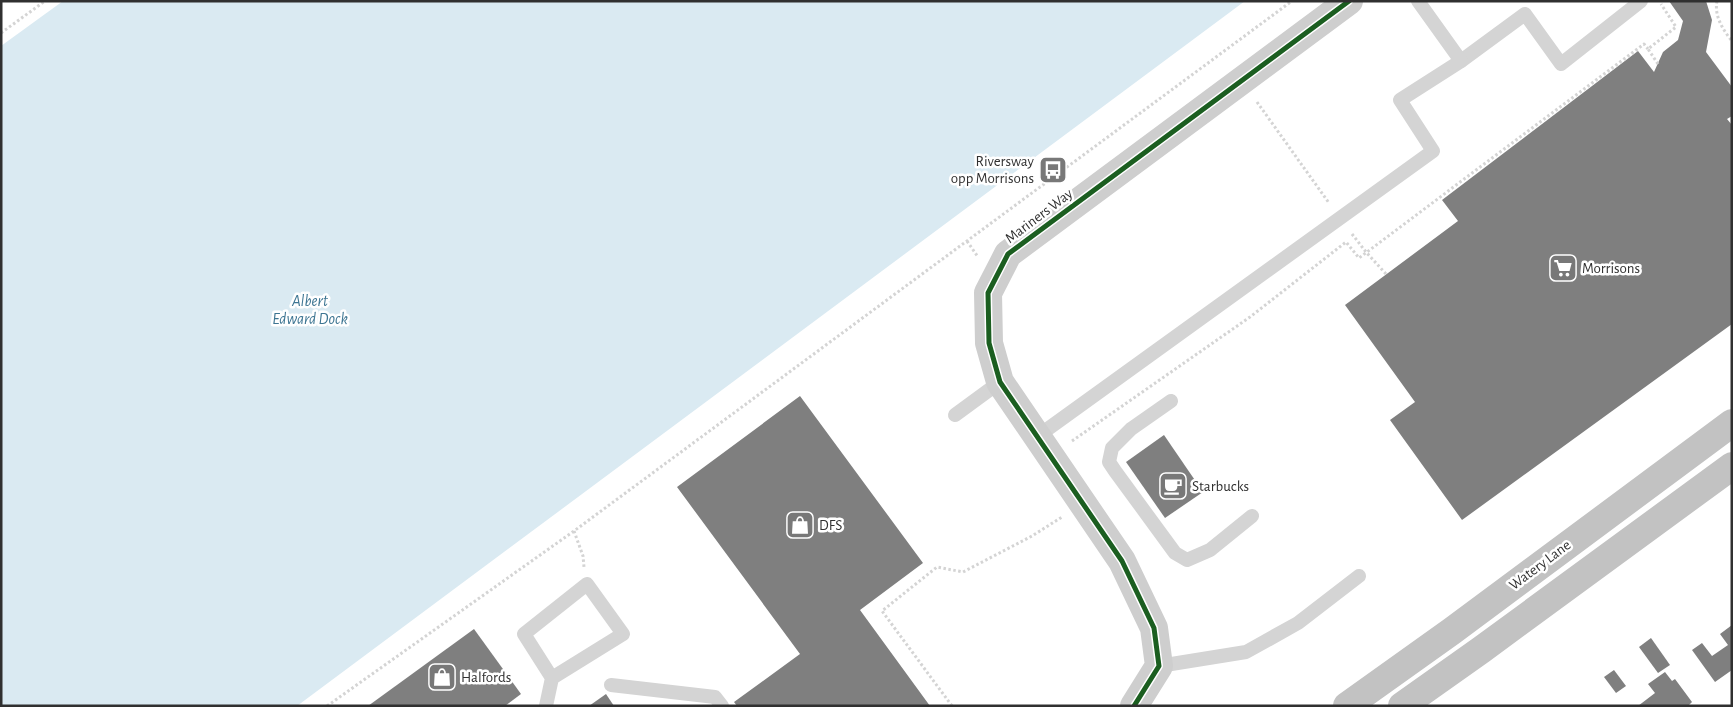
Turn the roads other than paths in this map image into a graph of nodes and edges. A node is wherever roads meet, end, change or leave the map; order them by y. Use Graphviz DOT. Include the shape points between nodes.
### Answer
graph roads {
  1 [pos="1349,1"];
  2 [pos="1418,1"];
  3 [pos="1641,1"];
  4 [pos="1461,60"];
  5 [pos="1000,382"];
  6 [pos="1171,401"];
  7 [pos="955,415"];
  8 [pos="1732,423"];
  9 [pos="1044,446"];
  10 [pos="1732,466"];
  11 [pos="1252,516"];
  12 [pos="1360,576"];
  13 [pos="1159,666"];
  14 [pos="552,678"];
  15 [pos="611,684"];
  16 [pos="546,706"];
  17 [pos="722,706"];
  18 [pos="1134,706"];
  19 [pos="1347,706"];
  20 [pos="1402,706"];
  1 -- 5 [label="street, Mariners Way" via="1008,254 988,293 989,343"];
  2 -- 4 [label="lane"];
  3 -- 4 [label="lane" via="1561,64 1525,14"];
  4 -- 9 [label="lane" via="1400,100 1433,151 1188,327"];
  5 -- 7 [label="lane"];
  5 -- 9 [label="street, Mariners Way"];
  6 -- 11 [label="lane" via="1131,429 1112,448 1110,462 1115,471 1175,553 1187,560 1210,550"];
  8 -- 19 [label="highway, Watery Lane"];
  9 -- 13 [label="street, Mariners Way" via="1122,561 1154,628"];
  10 -- 20 [label="highway"];
  12 -- 13 [label="lane" via="1298,623 1246,652"];
  13 -- 18 [label="street"];
  14 -- 14 [label="lane" via="524,634 586,584 623,634"];
  14 -- 16 [label="lane"];
  15 -- 17 [label="lane" via="715,697"];
}
